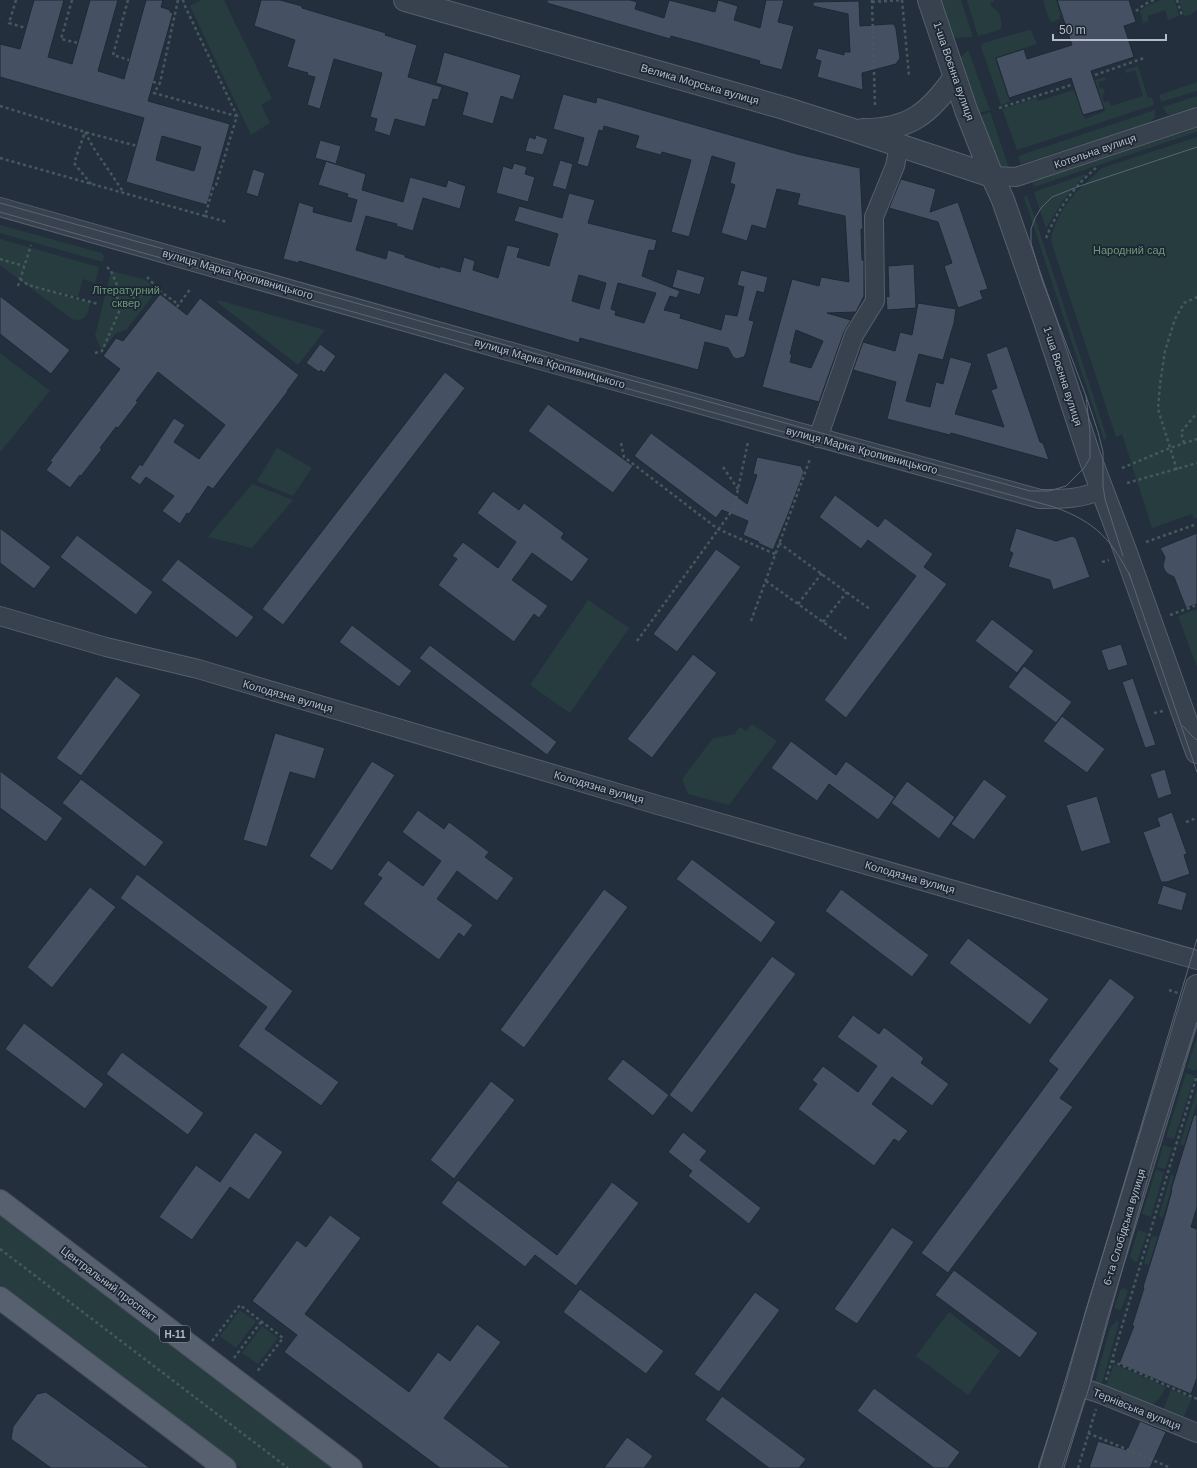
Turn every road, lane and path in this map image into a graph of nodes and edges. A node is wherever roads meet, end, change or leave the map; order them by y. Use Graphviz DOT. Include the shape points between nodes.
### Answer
graph roads {
  1 [pos="16,0"];
  2 [pos="72,0"];
  3 [pos="128,0"];
  4 [pos="178,0"];
  5 [pos="183,0"];
  6 [pos="405,0"];
  7 [pos="902,0"];
  8 [pos="929,0"];
  9 [pos="1154,0"];
  10 [pos="1177,0"];
  11 [pos="872,1"];
  12 [pos="1136,11"];
  13 [pos="1182,16"];
  14 [pos="26,28"];
  15 [pos="78,43"];
  16 [pos="1144,58"];
  17 [pos="129,60"];
  18 [pos="1095,75"];
  19 [pos="909,76"];
  20 [pos="955,77"];
  21 [pos="153,82"];
  22 [pos="160,83"];
  23 [pos="1071,85"];
  24 [pos="0,106"];
  25 [pos="875,108"];
  26 [pos="999,108"];
  27 [pos="237,116"];
  28 [pos="1197,117"];
  29 [pos="853,130"];
  30 [pos="85,132"];
  31 [pos="137,146"];
  32 [pos="899,146"];
  33 [pos="0,158"];
  34 [pos="1096,168"];
  35 [pos="992,176"];
  36 [pos="91,184"];
  37 [pos="124,193"];
  38 [pos="0,207"];
  39 [pos="205,216"];
  40 [pos="226,222"];
  41 [pos="1046,238"];
  42 [pos="31,245"];
  43 [pos="0,259"];
  44 [pos="24,266"];
  45 [pos="107,266"];
  46 [pos="147,277"];
  47 [pos="20,279"];
  48 [pos="18,286"];
  49 [pos="191,288"];
  50 [pos="120,292"];
  51 [pos="162,292"];
  52 [pos="134,296"];
  53 [pos="1197,297"];
  54 [pos="98,304"];
  55 [pos="121,307"];
  56 [pos="95,353"];
  57 [pos="1197,413"];
  58 [pos="818,438"];
  59 [pos="1197,439"];
  60 [pos="748,442"];
  61 [pos="621,443"];
  62 [pos="1184,443"];
  63 [pos="1170,448"];
  64 [pos="810,459"];
  65 [pos="1196,463"];
  66 [pos="724,467"];
  67 [pos="1122,468"];
  68 [pos="1177,470"];
  69 [pos="1127,483"];
  70 [pos="738,489"];
  71 [pos="1102,490"];
  72 [pos="1197,524"];
  73 [pos="718,529"];
  74 [pos="779,542"];
  75 [pos="1146,542"];
  76 [pos="775,554"];
  77 [pos="822,573"];
  78 [pos="766,580"];
  79 [pos="847,592"];
  80 [pos="798,604"];
  81 [pos="1197,605"];
  82 [pos="871,610"];
  83 [pos="1170,615"];
  84 [pos="0,616"];
  85 [pos="751,621"];
  86 [pos="823,622"];
  87 [pos="848,640"];
  88 [pos="637,641"];
  89 [pos="1197,752"];
  90 [pos="1197,818"];
  91 [pos="1186,822"];
  92 [pos="1197,960"];
  93 [pos="1197,986"];
  94 [pos="1197,1075"];
  95 [pos="0,1201"];
  96 [pos="0,1249"];
  97 [pos="0,1298"];
  98 [pos="261,1322"];
  99 [pos="210,1345"];
  100 [pos="231,1361"];
  101 [pos="1112,1361"];
  102 [pos="253,1377"];
  103 [pos="1077,1386"];
  104 [pos="1101,1394"];
  105 [pos="1197,1399"];
  106 [pos="1088,1433"];
  107 [pos="1197,1433"];
  108 [pos="224,1468"];
  109 [pos="288,1468"];
  110 [pos="351,1468"];
  111 [pos="1050,1468"];
  112 [pos="1078,1468"];
  113 [pos="1171,1468"];
  1 -- 14 [label="path" via="9,24"];
  2 -- 15 [label="path" via="61,39"];
  3 -- 17 [label="path" via="113,55"];
  4 -- 22 [label="path"];
  5 -- 27 [label="path"];
  6 -- 29 [label="street, Велика Морська вулиця"];
  7 -- 11 [label="path"];
  7 -- 19 [label="path"];
  8 -- 20 [label="street, 1-ша Воєнна вулиця"];
  9 -- 12 [label="path"];
  10 -- 13 [label="path"];
  11 -- 25 [label="path"];
  16 -- 18 [label="path"];
  20 -- 29 [label="street" via="938,101 912,120 885,129"];
  20 -- 35 [label="street, 1-ша Воєнна вулиця"];
  21 -- 22 [label="path"];
  22 -- 27 [label="path" via="154,93"];
  23 -- 26 [label="path"];
  24 -- 30 [label="path"];
  27 -- 39 [label="path"];
  28 -- 35 [label="street, Котельна вулиця" via="1016,177"];
  29 -- 32 [label="street, Велика Морська вулиця"];
  30 -- 31 [label="path"];
  30 -- 36 [label="path" via="74,163"];
  30 -- 37 [label="path"];
  32 -- 35 [label="street, Велика Морська вулиця"];
  32 -- 58 [label="street" via="895,166 874,216 876,301 854,335"];
  33 -- 36 [label="path"];
  34 -- 41 [label="path" via="1084,178 1061,208"];
  35 -- 71 [label="street, 1-ша Воєнна вулиця" via="1003,200"];
  36 -- 37 [label="path"];
  37 -- 39 [label="path"];
  38 -- 58 [label="street, вулиця Марка Кропивницького"];
  39 -- 40 [label="path"];
  42 -- 44 [label="path"];
  43 -- 44 [label="path"];
  44 -- 47 [label="path"];
  45 -- 50 [label="path"];
  46 -- 51 [label="path"];
  47 -- 48 [label="path"];
  47 -- 54 [label="path" via="28,284"];
  49 -- 51 [label="path" via="178,306"];
  50 -- 52 [label="path" via="124,290"];
  50 -- 55 [label="path" via="117,301"];
  51 -- 52 [label="path"];
  52 -- 55 [label="path" via="131,305"];
  53 -- 63 [label="path" via="1184,303 1175,319 1165,351 1158,409"];
  55 -- 56 [label="path" via="102,351"];
  57 -- 62 [label="path" via="1181,432"];
  58 -- 71 [label="street, вулиця Марка Кропивницького" via="1040,499 1067,499"];
  59 -- 62 [label="path"];
  60 -- 70 [label="path"];
  61 -- 73 [label="path" via="624,457"];
  62 -- 63 [label="path"];
  63 -- 67 [label="path"];
  63 -- 68 [label="path"];
  64 -- 74 [label="path"];
  65 -- 68 [label="path"];
  66 -- 70 [label="path"];
  68 -- 69 [label="path"];
  70 -- 73 [label="path" via="734,508"];
  71 -- 89 [label="street, 1-ша Воєнна вулиця"];
  72 -- 75 [label="path"];
  73 -- 76 [label="path"];
  73 -- 88 [label="path"];
  74 -- 76 [label="path"];
  74 -- 77 [label="path"];
  76 -- 78 [label="path"];
  77 -- 79 [label="path"];
  77 -- 80 [label="path"];
  78 -- 80 [label="path"];
  78 -- 85 [label="path"];
  79 -- 82 [label="path"];
  79 -- 86 [label="path"];
  80 -- 86 [label="path"];
  81 -- 83 [label="path"];
  84 -- 92 [label="street, Колодязна вулиця" via="198,669"];
  86 -- 87 [label="path"];
  90 -- 91 [label="path"];
  93 -- 103 [label="street, 6-та Слобідська вулиця"];
  94 -- 101 [label="path"];
  95 -- 110 [label="main road, Центральний проспект / Н-11"];
  96 -- 109 [label="path"];
  97 -- 108 [label="main road"];
  98 -- 99 [label="path" via="240,1305"];
  98 -- 100 [label="path"];
  98 -- 102 [label="path" via="282,1338"];
  101 -- 104 [label="path"];
  101 -- 105 [label="path"];
  103 -- 104 [label="street, Тернівська вулиця"];
  103 -- 111 [label="street, 6-та Слобідська вулиця"];
  104 -- 106 [label="path"];
  104 -- 107 [label="street, Тернівська вулиця"];
  106 -- 112 [label="path"];
  106 -- 113 [label="path"];
}
